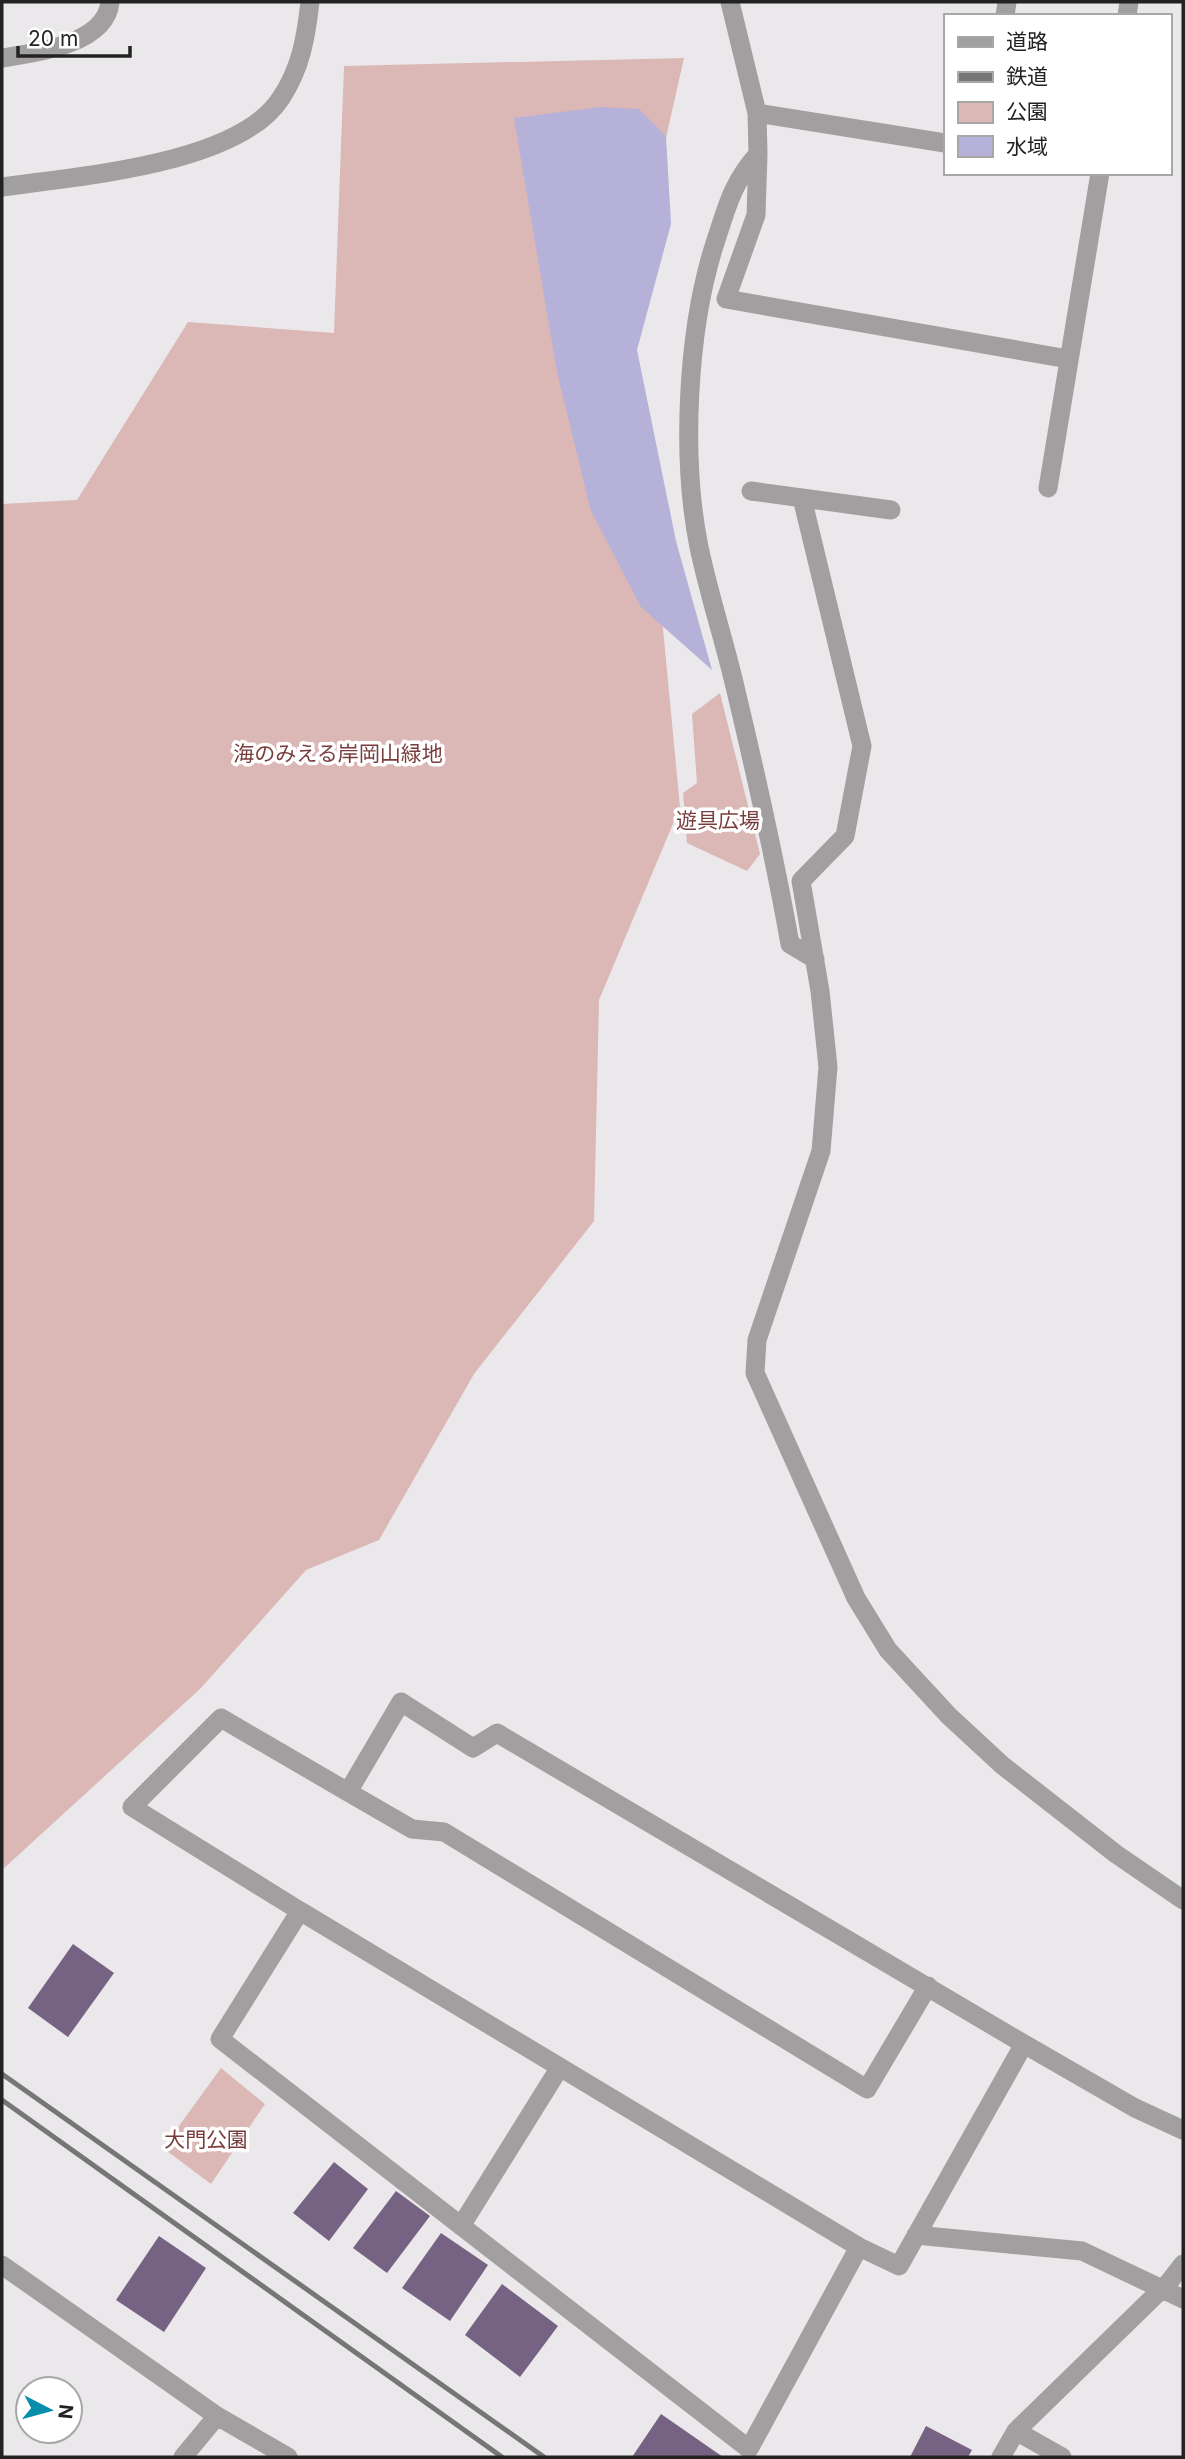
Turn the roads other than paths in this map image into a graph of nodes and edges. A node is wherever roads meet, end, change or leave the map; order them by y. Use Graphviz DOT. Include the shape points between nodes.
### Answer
graph roads {
  1 [pos="110,2"];
  2 [pos="310,2"];
  3 [pos="730,2"];
  4 [pos="2,58"];
  5 [pos="757,113"];
  6 [pos="944,143"];
  7 [pos="758,154"];
  8 [pos="1100,175"];
  9 [pos="2,187"];
  10 [pos="1068,359"];
  11 [pos="1048,488"];
  12 [pos="751,491"];
  13 [pos="802,499"];
  14 [pos="891,510"];
  15 [pos="815,959"];
  16 [pos="348,1792"];
  17 [pos="1183,1900"];
  18 [pos="300,1911"];
  19 [pos="928,1986"];
  20 [pos="1024,2044"];
  21 [pos="560,2067"];
  22 [pos="1183,2130"];
  23 [pos="461,2226"];
  24 [pos="916,2235"];
  25 [pos="859,2247"];
  26 [pos="1183,2264"];
  27 [pos="2,2265"];
  28 [pos="1162,2289"];
  29 [pos="1183,2300"];
  30 [pos="218,2416"];
  31 [pos="1016,2431"];
  32 [pos="183,2457"];
  33 [pos="288,2457"];
  34 [pos="1001,2457"];
  35 [pos="1062,2457"];
  1 -- 4 [label="street" via="97,28 74,40"];
  2 -- 9 [label="street" via="298,69 280,101 246,133 185,155"];
  3 -- 5 [label="street"];
  5 -- 6 [label="street"];
  5 -- 7 [label="street"];
  7 -- 10 [label="street" via="756,215 726,299"];
  7 -- 15 [label="street" via="738,176 698,308 692,375 692,494 699,547 763,803 790,944"];
  8 -- 10 [label="street"];
  10 -- 11 [label="street"];
  12 -- 13 [label="street"];
  13 -- 14 [label="street"];
  13 -- 15 [label="street" via="862,746 845,836 802,881"];
  15 -- 17 [label="street" via="828,1067 821,1151 757,1339 755,1373 856,1598 888,1650 1002,1765"];
  16 -- 18 [label="street" via="221,1718 132,1807"];
  16 -- 19 [label="street" via="401,1702 473,1748 497,1733"];
  16 -- 19 [label="street" via="412,1829 444,1832 867,2089"];
  18 -- 21 [label="street"];
  18 -- 23 [label="street" via="220,2039"];
  19 -- 20 [label="street"];
  20 -- 22 [label="street"];
  20 -- 24 [label="street"];
  21 -- 23 [label="street"];
  21 -- 25 [label="street"];
  23 -- 25 [label="street" via="749,2449"];
  24 -- 25 [label="street" via="899,2266"];
  24 -- 28 [label="street" via="1082,2251"];
  26 -- 28 [label="street"];
  27 -- 30 [label="street"];
  28 -- 29 [label="street"];
  28 -- 31 [label="street"];
  30 -- 32 [label="street"];
  30 -- 33 [label="street"];
  31 -- 34 [label="street"];
  31 -- 35 [label="street"];
}
